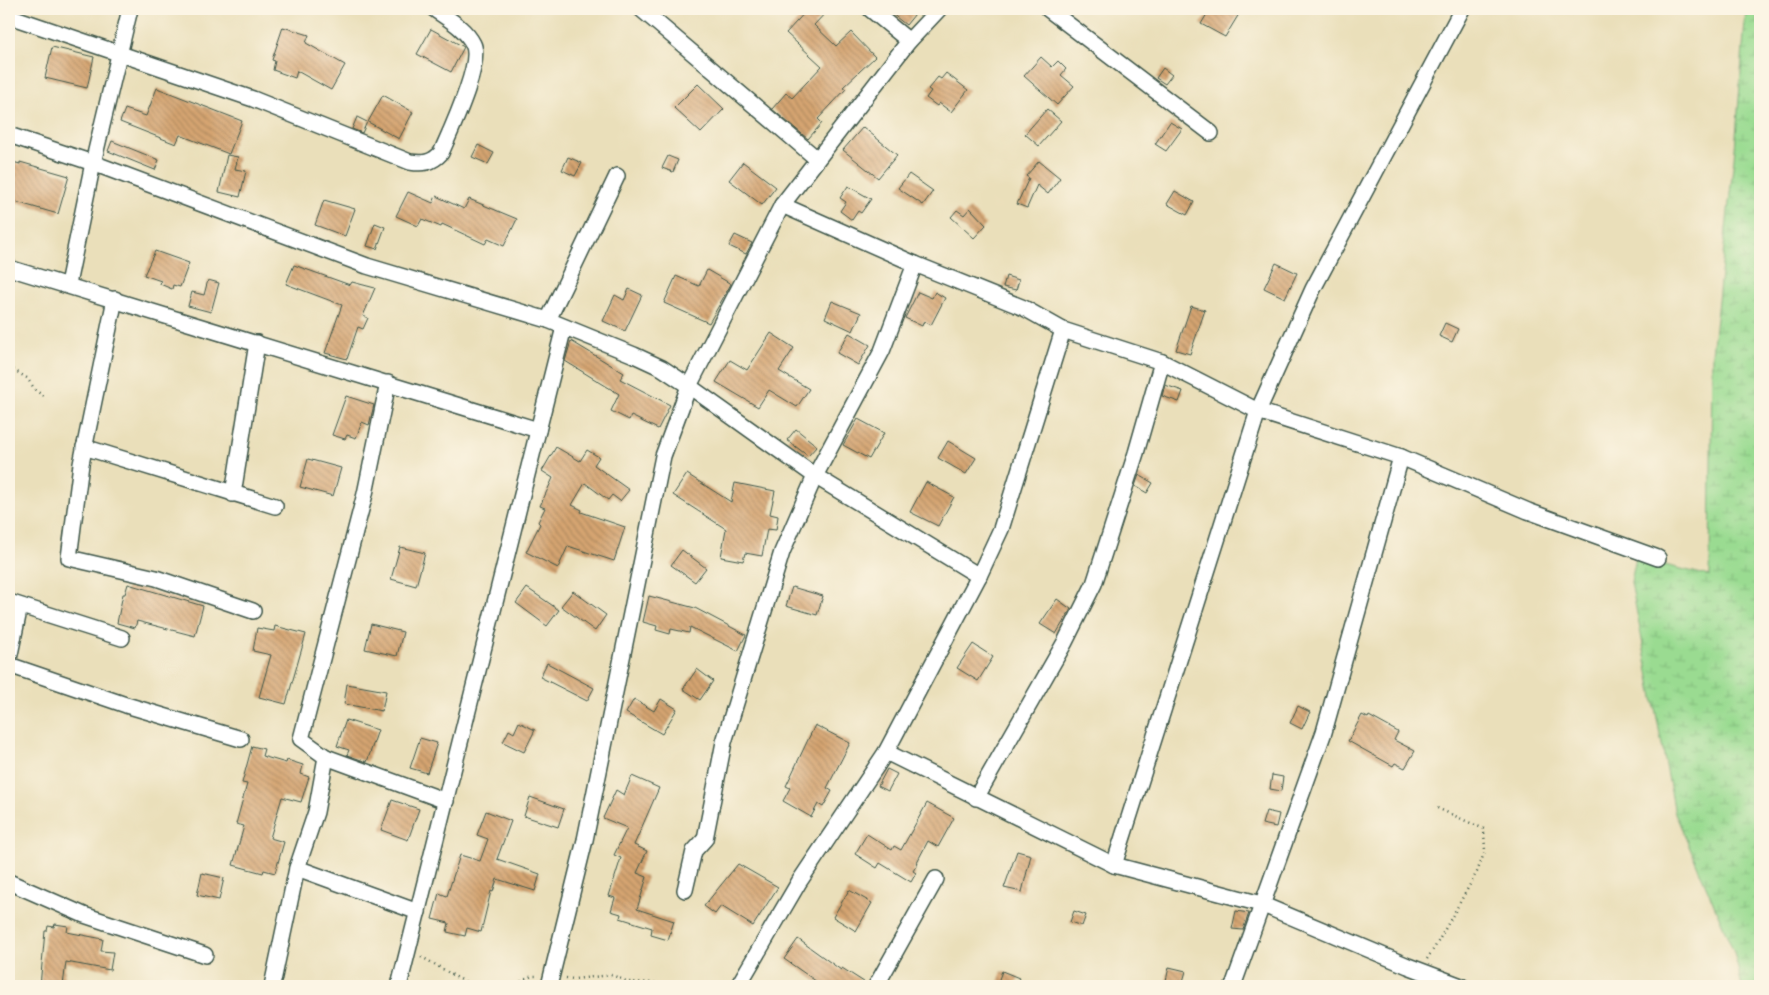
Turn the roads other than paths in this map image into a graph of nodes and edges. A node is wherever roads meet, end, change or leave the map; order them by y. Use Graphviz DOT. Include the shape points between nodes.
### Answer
graph roads {
  1 [pos="130,9"];
  2 [pos="436,9"];
  3 [pos="641,9"];
  4 [pos="870,9"];
  5 [pos="939,9"];
  6 [pos="1048,9"];
  7 [pos="1462,9"];
  8 [pos="9,16"];
  9 [pos="909,41"];
  10 [pos="119,55"];
  11 [pos="1210,134"];
  12 [pos="9,135"];
  13 [pos="817,158"];
  14 [pos="93,163"];
  15 [pos="617,176"];
  16 [pos="782,206"];
  17 [pos="915,264"];
  18 [pos="9,268"];
  19 [pos="68,284"];
  20 [pos="115,299"];
  21 [pos="548,320"];
  22 [pos="564,327"];
  23 [pos="1063,330"];
  24 [pos="257,343"];
  25 [pos="1162,362"];
  26 [pos="388,383"];
  27 [pos="689,386"];
  28 [pos="1258,411"];
  29 [pos="538,430"];
  30 [pos="84,447"];
  31 [pos="1401,457"];
  32 [pos="815,476"];
  33 [pos="233,494"];
  34 [pos="275,506"];
  35 [pos="1658,558"];
  36 [pos="979,576"];
  37 [pos="14,604"];
  38 [pos="252,612"];
  39 [pos="122,638"];
  40 [pos="9,659"];
  41 [pos="9,664"];
  42 [pos="242,738"];
  43 [pos="886,752"];
  44 [pos="326,757"];
  45 [pos="976,798"];
  46 [pos="446,801"];
  47 [pos="1114,865"];
  48 [pos="297,868"];
  49 [pos="936,879"];
  50 [pos="9,882"];
  51 [pos="685,890"];
  52 [pos="1261,904"];
  53 [pos="418,912"];
  54 [pos="205,955"];
  55 [pos="550,981"];
  56 [pos="272,986"];
  57 [pos="399,986"];
  58 [pos="738,986"];
  59 [pos="876,986"];
  60 [pos="1233,986"];
  61 [pos="1461,986"];
  1 -- 10 [label="street"];
  2 -- 10 [label="street" via="465,32 475,46 476,65 441,154 420,164 253,99"];
  3 -- 13 [label="street"];
  4 -- 9 [label="street"];
  5 -- 9 [label="street"];
  6 -- 11 [label="street"];
  7 -- 28 [label="street" via="1313,290"];
  8 -- 10 [label="street"];
  9 -- 13 [label="street"];
  10 -- 14 [label="street"];
  12 -- 14 [label="street"];
  13 -- 16 [label="street"];
  14 -- 19 [label="street"];
  14 -- 21 [label="street" via="367,266"];
  15 -- 21 [label="street"];
  16 -- 17 [label="street"];
  16 -- 27 [label="street"];
  17 -- 23 [label="street" via="1024,308"];
  17 -- 32 [label="street" via="882,351"];
  18 -- 19 [label="street"];
  19 -- 20 [label="street"];
  20 -- 24 [label="street"];
  20 -- 30 [label="street"];
  21 -- 22 [label="street"];
  22 -- 27 [label="street" via="641,358"];
  22 -- 29 [label="street"];
  23 -- 25 [label="street"];
  23 -- 36 [label="street" via="1001,529"];
  24 -- 26 [label="street"];
  24 -- 33 [label="street"];
  25 -- 28 [label="street"];
  25 -- 45 [label="street" via="1094,584 1065,642"];
  26 -- 29 [label="street"];
  26 -- 44 [label="street" via="365,494 301,739"];
  27 -- 32 [label="street"];
  27 -- 55 [label="street" via="663,456 586,840"];
  28 -- 31 [label="street"];
  28 -- 47 [label="street"];
  29 -- 46 [label="street"];
  30 -- 33 [label="street"];
  30 -- 38 [label="street" via="70,558 156,578"];
  31 -- 35 [label="street" via="1528,511"];
  31 -- 52 [label="street" via="1324,732"];
  32 -- 36 [label="street"];
  32 -- 51 [label="street" via="782,552 755,637 724,742 705,839 694,851"];
  33 -- 34 [label="street"];
  36 -- 43 [label="street"];
  37 -- 39 [label="street"];
  37 -- 40 [label="street"];
  41 -- 42 [label="street" via="126,705"];
  43 -- 45 [label="street"];
  43 -- 58 [label="street" via="799,882"];
  44 -- 46 [label="street"];
  44 -- 48 [label="street" via="316,812"];
  45 -- 47 [label="street"];
  46 -- 53 [label="street"];
  47 -- 52 [label="street"];
  48 -- 53 [label="street"];
  48 -- 56 [label="street"];
  49 -- 59 [label="street"];
  50 -- 54 [label="street" via="84,916"];
  52 -- 60 [label="street"];
  52 -- 61 [label="street"];
  53 -- 57 [label="street"];
}
